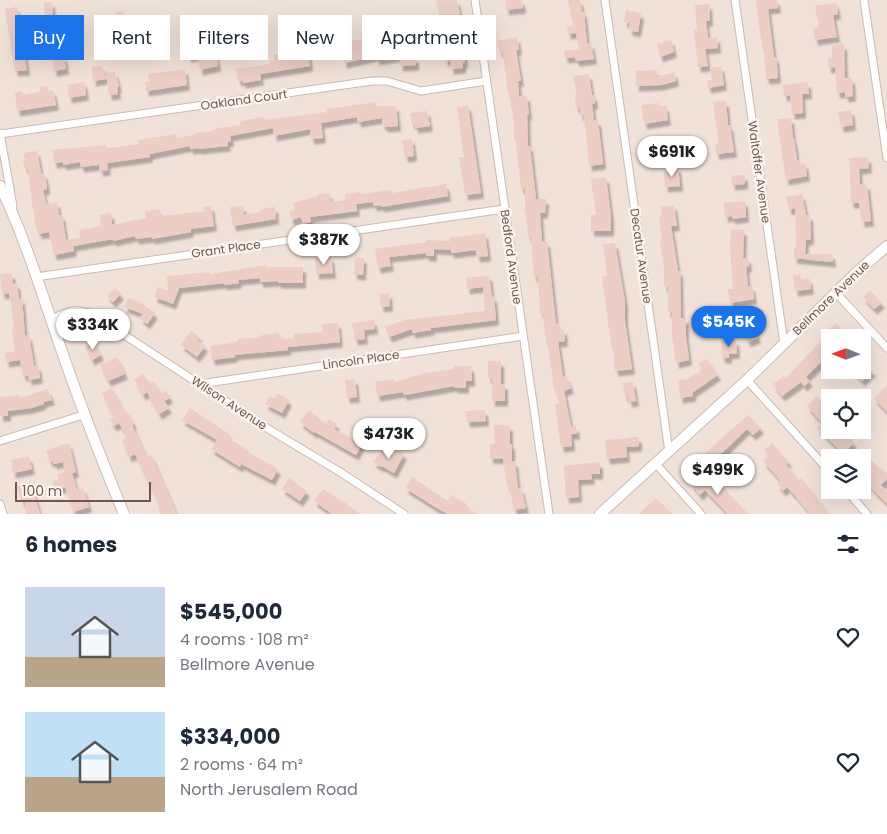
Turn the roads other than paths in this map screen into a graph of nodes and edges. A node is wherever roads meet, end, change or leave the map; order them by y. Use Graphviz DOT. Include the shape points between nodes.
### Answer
graph roads {
  1 [pos="474,0"];
  2 [pos="604,0"];
  3 [pos="735,0"];
  4 [pos="864,0"];
  5 [pos="486,81"];
  6 [pos="0,134"];
  7 [pos="887,158"];
  8 [pos="0,186"];
  9 [pos="504,209"];
  10 [pos="15,220"];
  11 [pos="887,246"];
  12 [pos="36,277"];
  13 [pos="836,293"];
  14 [pos="51,319"];
  15 [pos="523,336"];
  16 [pos="784,344"];
  17 [pos="887,348"];
  18 [pos="747,380"];
  19 [pos="200,384"];
  20 [pos="84,415"];
  21 [pos="0,441"];
  22 [pos="669,452"];
  23 [pos="821,462"];
  24 [pos="656,464"];
  25 [pos="854,499"];
  26 [pos="0,504"];
  27 [pos="3,514"];
  28 [pos="124,514"];
  29 [pos="404,514"];
  30 [pos="549,514"];
  31 [pos="600,514"];
  32 [pos="701,514"];
  33 [pos="867,514"];
  1 -- 5 [label="street, Bedford Avenue"];
  2 -- 22 [label="street, Decatur Avenue"];
  3 -- 16 [label="street, Waltoffer Avenue"];
  4 -- 7 [label="street"];
  5 -- 6 [label="street, Oakland Court" via="421,91 386,81 372,81"];
  5 -- 9 [label="street, Bedford Avenue"];
  6 -- 10 [label="street"];
  8 -- 10 [label="main road"];
  9 -- 12 [label="street, Grant Place"];
  9 -- 15 [label="street, Bedford Avenue"];
  10 -- 12 [label="main road"];
  11 -- 13 [label="main road, Bellmore Avenue"];
  12 -- 14 [label="main road"];
  13 -- 16 [label="main road, Bellmore Avenue"];
  13 -- 17 [label="street"];
  14 -- 19 [label="street, Wilson Avenue" via="74,310 92,314"];
  14 -- 20 [label="main road"];
  15 -- 19 [label="street, Lincoln Place"];
  15 -- 30 [label="street, Bedford Avenue"];
  16 -- 18 [label="main road, Bellmore Avenue"];
  18 -- 22 [label="main road, Bellmore Avenue"];
  18 -- 23 [label="street"];
  19 -- 29 [label="street, Wilson Avenue"];
  20 -- 21 [label="street"];
  20 -- 28 [label="main road"];
  22 -- 24 [label="main road, Bellmore Avenue"];
  24 -- 31 [label="main road, Bellmore Avenue"];
  24 -- 32 [label="street"];
  25 -- 33 [label="street"];
  26 -- 27 [label="street"];
}
